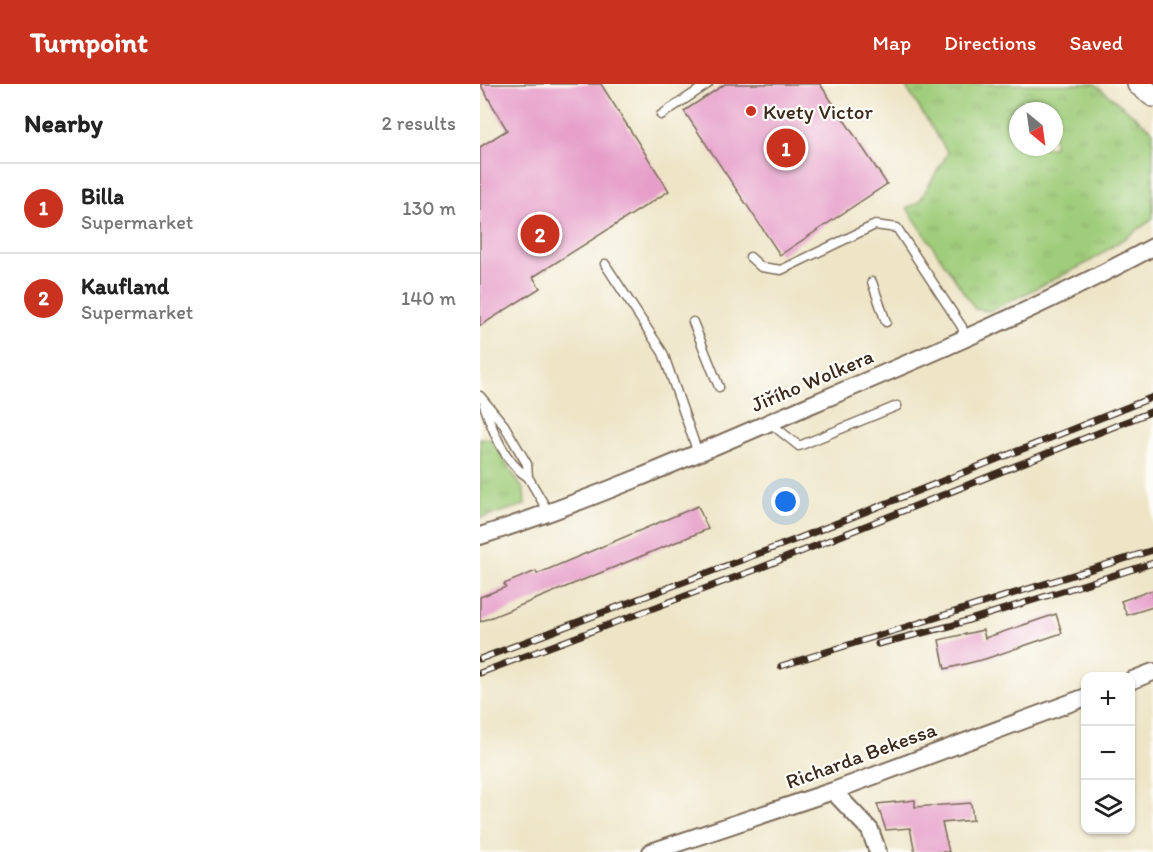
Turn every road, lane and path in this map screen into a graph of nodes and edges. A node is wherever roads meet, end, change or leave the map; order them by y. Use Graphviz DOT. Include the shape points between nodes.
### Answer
graph roads {
  1 [pos="708,84"];
  2 [pos="1138,84"];
  3 [pos="1153,96"];
  4 [pos="661,115"];
  5 [pos="1153,247"];
  6 [pos="750,257"];
  7 [pos="605,264"];
  8 [pos="872,282"];
  9 [pos="693,322"];
  10 [pos="886,322"];
  11 [pos="965,339"];
  12 [pos="719,387"];
  13 [pos="481,399"];
  14 [pos="897,406"];
  15 [pos="770,423"];
  16 [pos="698,453"];
  17 [pos="549,513"];
  18 [pos="480,536"];
  19 [pos="1153,672"];
  20 [pos="1135,679"];
  21 [pos="1081,699"];
  22 [pos="833,791"];
  23 [pos="651,852"];
  24 [pos="878,852"];
  1 -- 4 [label="lane"];
  2 -- 3 [label="street"];
  5 -- 11 [label="street, Jiřího Wolkera"];
  6 -- 11 [label="lane" via="761,267 781,270 875,225 897,228 962,327"];
  7 -- 16 [label="lane" via="663,353"];
  8 -- 10 [label="lane"];
  9 -- 12 [label="lane"];
  11 -- 15 [label="street, Jiřího Wolkera"];
  13 -- 17 [label="lane" via="504,425"];
  14 -- 15 [label="lane" via="799,446"];
  15 -- 16 [label="street, Jiřího Wolkera"];
  16 -- 17 [label="street, Jiřího Wolkera"];
  17 -- 18 [label="street, Jiřího Wolkera"];
  19 -- 20 [label="street"];
  21 -- 22 [label="street, Richarda Bekessa"];
  22 -- 23 [label="street, Richarda Bekessa"];
  22 -- 24 [label="street" via="870,830"];
}
